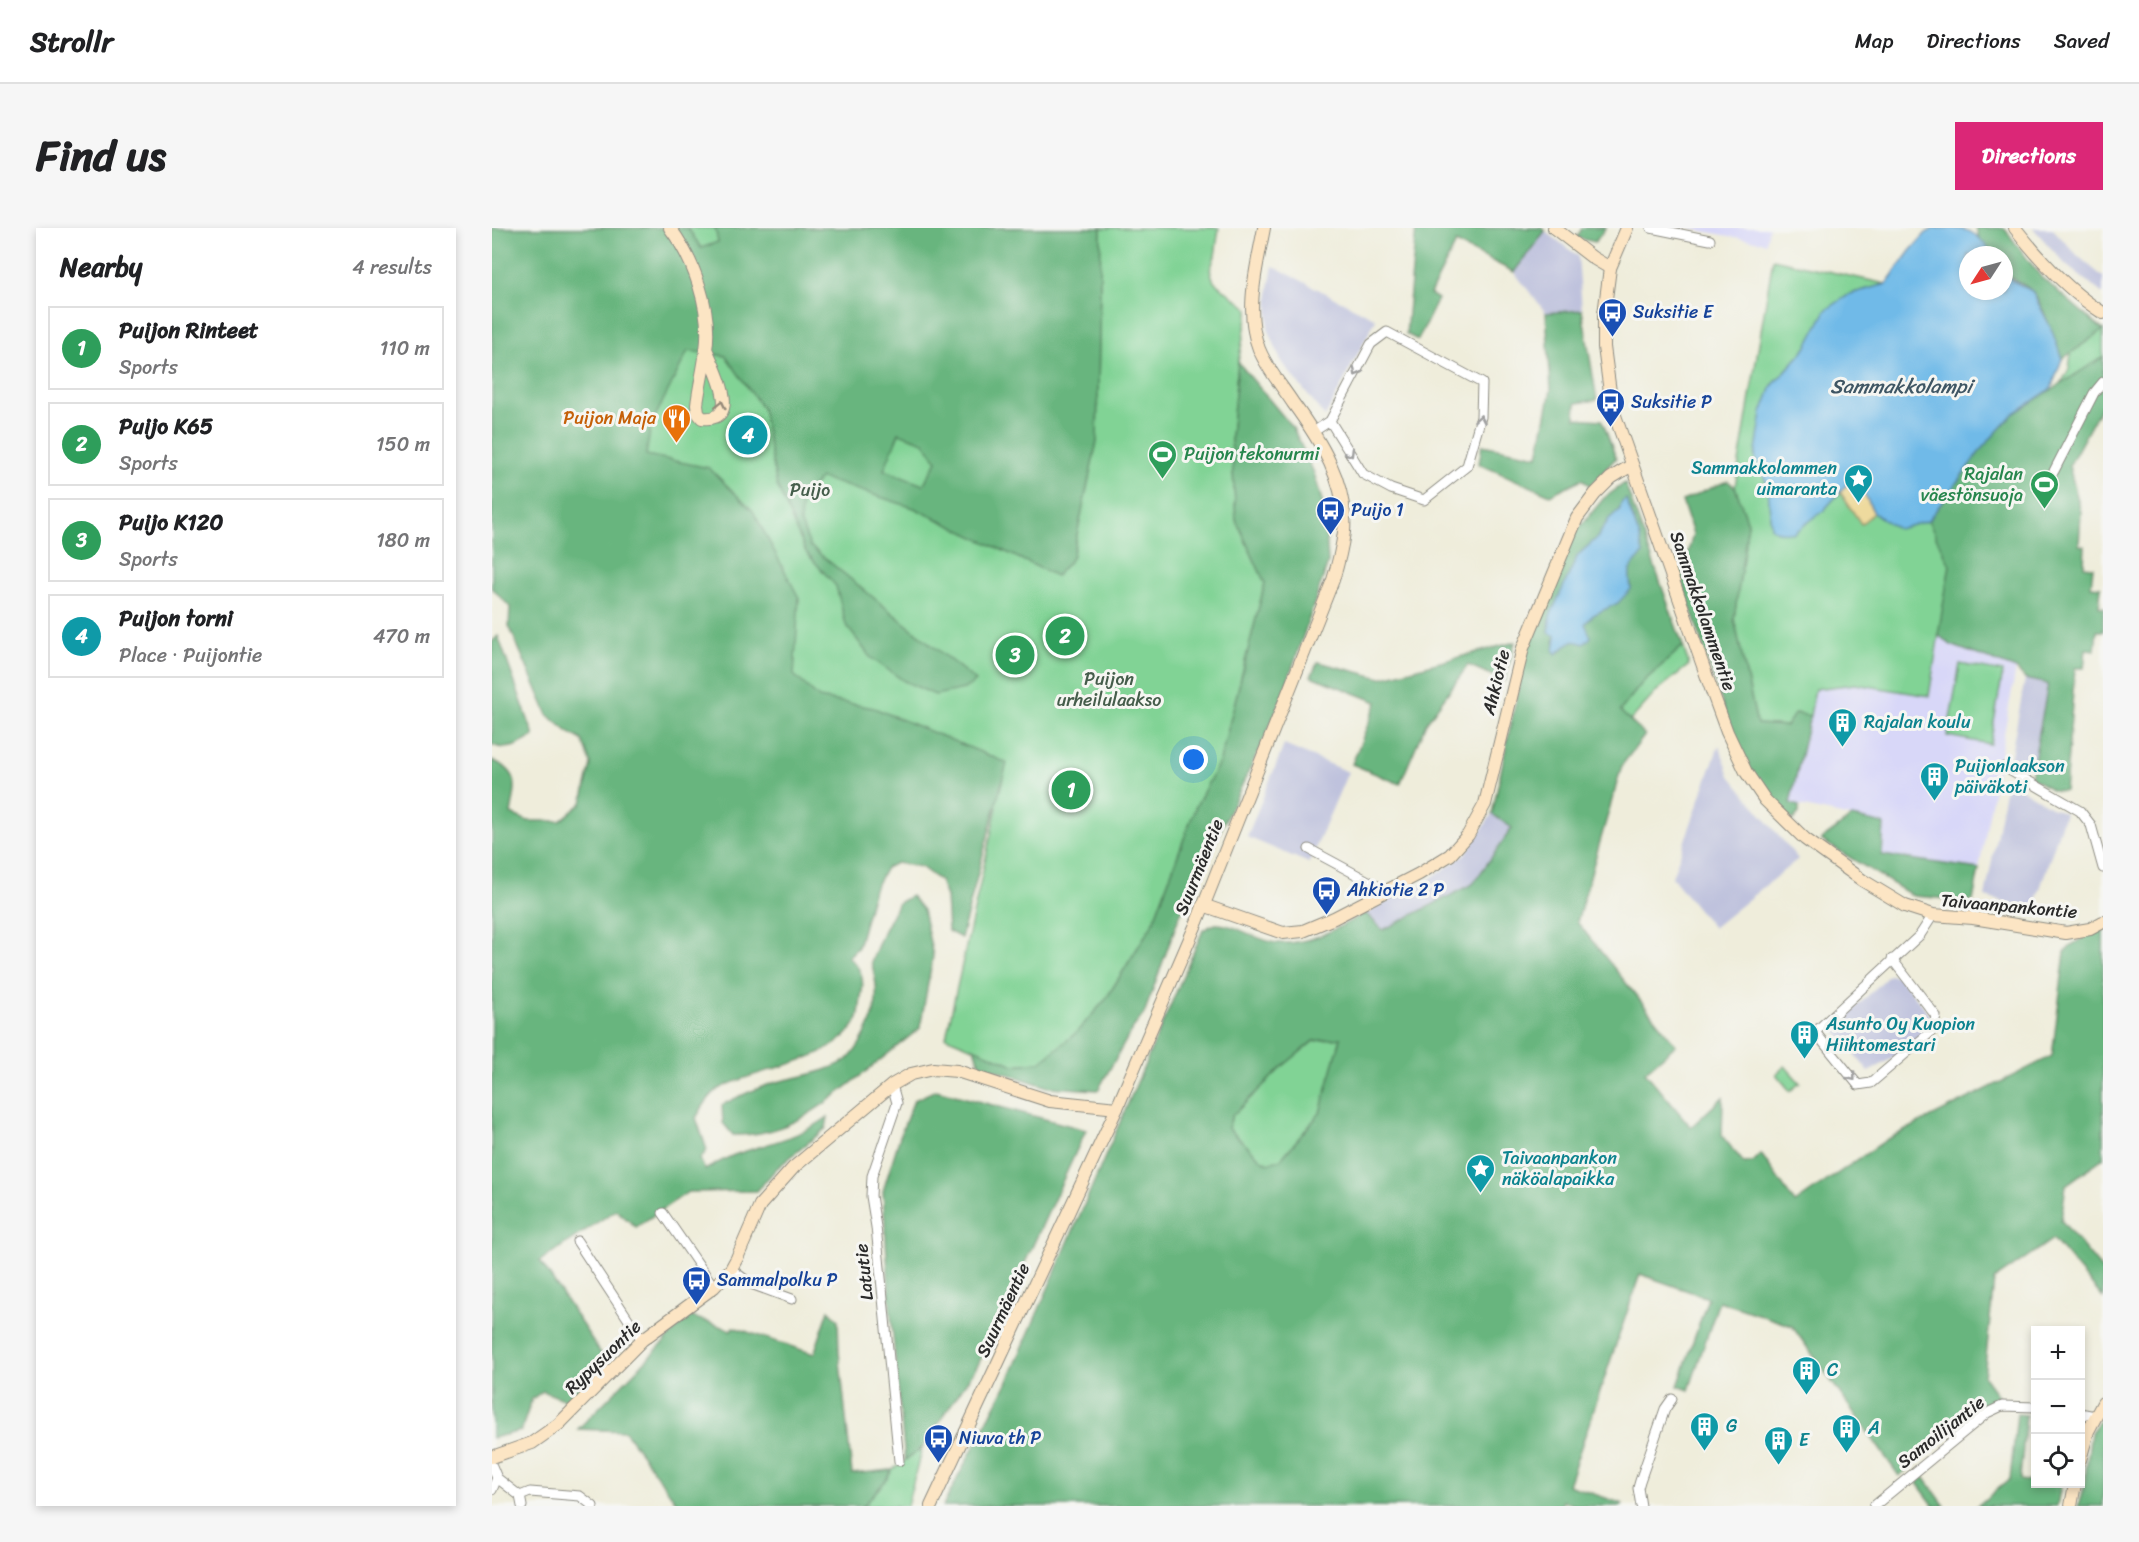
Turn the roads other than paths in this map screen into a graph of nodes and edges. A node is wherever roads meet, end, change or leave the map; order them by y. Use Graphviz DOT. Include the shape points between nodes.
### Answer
graph roads {
  1 [pos="670,228"];
  2 [pos="1264,228"];
  3 [pos="1554,228"];
  4 [pos="1627,228"];
  5 [pos="1651,228"];
  6 [pos="2015,228"];
  7 [pos="1710,240"];
  8 [pos="1610,267"];
  9 [pos="2103,313"];
  10 [pos="706,349"];
  11 [pos="2103,382"];
  12 [pos="1330,421"];
  13 [pos="1313,432"];
  14 [pos="1632,465"];
  15 [pos="2054,471"];
  16 [pos="2004,767"];
  17 [pos="1309,849"];
  18 [pos="2103,868"];
  19 [pos="1385,890"];
  20 [pos="1203,905"];
  21 [pos="1933,915"];
  22 [pos="2103,922"];
  23 [pos="1892,959"];
  24 [pos="892,1085"];
  25 [pos="1117,1107"];
  26 [pos="663,1213"];
  27 [pos="577,1241"];
  28 [pos="731,1269"];
  29 [pos="714,1287"];
  30 [pos="792,1299"];
  31 [pos="642,1340"];
  32 [pos="1672,1399"];
  33 [pos="2103,1402"];
  34 [pos="2031,1407"];
  35 [pos="2085,1414"];
  36 [pos="2095,1416"];
  37 [pos="2085,1442"];
  38 [pos="492,1457"];
  39 [pos="899,1461"];
  40 [pos="492,1466"];
  41 [pos="497,1478"];
  42 [pos="2074,1488"];
  43 [pos="492,1490"];
  44 [pos="520,1496"];
  45 [pos="522,1506"];
  46 [pos="593,1506"];
  47 [pos="931,1506"];
  48 [pos="1641,1506"];
  49 [pos="1874,1506"];
  50 [pos="2071,1506"];
  1 -- 10 [label="street" via="693,265 704,310"];
  2 -- 13 [label="street, Suurmäentie" via="1254,276 1252,316 1258,348"];
  3 -- 8 [label="street"];
  4 -- 8 [label="street, Sammakkolammentie"];
  5 -- 7 [label="street"];
  6 -- 9 [label="street" via="2073,291"];
  8 -- 14 [label="street, Sammakkolammentie" via="1604,347 1612,407"];
  10 -- 10 [label="street, one-way" via="697,405 702,418 712,419 721,412 724,392"];
  11 -- 15 [label="street"];
  12 -- 12 [label="street, one-way" via="1363,474 1424,500 1467,466 1481,417 1482,383 1388,332 1371,344"];
  12 -- 13 [label="street"];
  13 -- 20 [label="street, Suurmäentie" via="1335,473 1341,495 1342,549"];
  14 -- 19 [label="street, Ahkiotie" via="1611,478 1577,518 1523,648 1485,804 1468,835 1450,855"];
  14 -- 21 [label="street, Sammakkolammentie" via="1716,703 1746,772 1766,800 1804,839 1905,906"];
  16 -- 18 [label="street" via="2080,811 2091,825"];
  17 -- 19 [label="street"];
  19 -- 20 [label="street, Ahkiotie" via="1303,931 1282,933"];
  20 -- 25 [label="street, Suurmäentie"];
  21 -- 22 [label="street, Taivaanpankontie" via="2066,933 2090,929"];
  21 -- 23 [label="street, Taivaanpankontie" via="1920,935"];
  23 -- 23 [label="street, Taivaanpankontie, one-way" via="1815,1032 1858,1085 1871,1083 1933,1030 1936,1016"];
  24 -- 25 [label="street, Rypysuontie" via="927,1070 957,1071 1050,1101"];
  24 -- 28 [label="street, Rypysuontie" via="794,1167 760,1205"];
  24 -- 39 [label="street, Latutie" via="897,1103 872,1176 871,1196"];
  25 -- 47 [label="street, Suurmäentie"];
  26 -- 29 [label="street"];
  27 -- 31 [label="street"];
  28 -- 29 [label="street, Rypysuontie"];
  28 -- 30 [label="street" via="751,1284"];
  29 -- 31 [label="street, Rypysuontie"];
  31 -- 38 [label="street, Rypysuontie" via="559,1424 532,1443"];
  32 -- 48 [label="street" via="1640,1481"];
  33 -- 36 [label="street"];
  34 -- 49 [label="street, Samoilijantie" via="2002,1406 1987,1413"];
  35 -- 36 [label="street"];
  36 -- 37 [label="street"];
  40 -- 41 [label="street"];
  41 -- 43 [label="street"];
  41 -- 44 [label="street"];
  42 -- 50 [label="street"];
  44 -- 45 [label="street"];
  44 -- 46 [label="street" via="530,1492 580,1496"];
}
